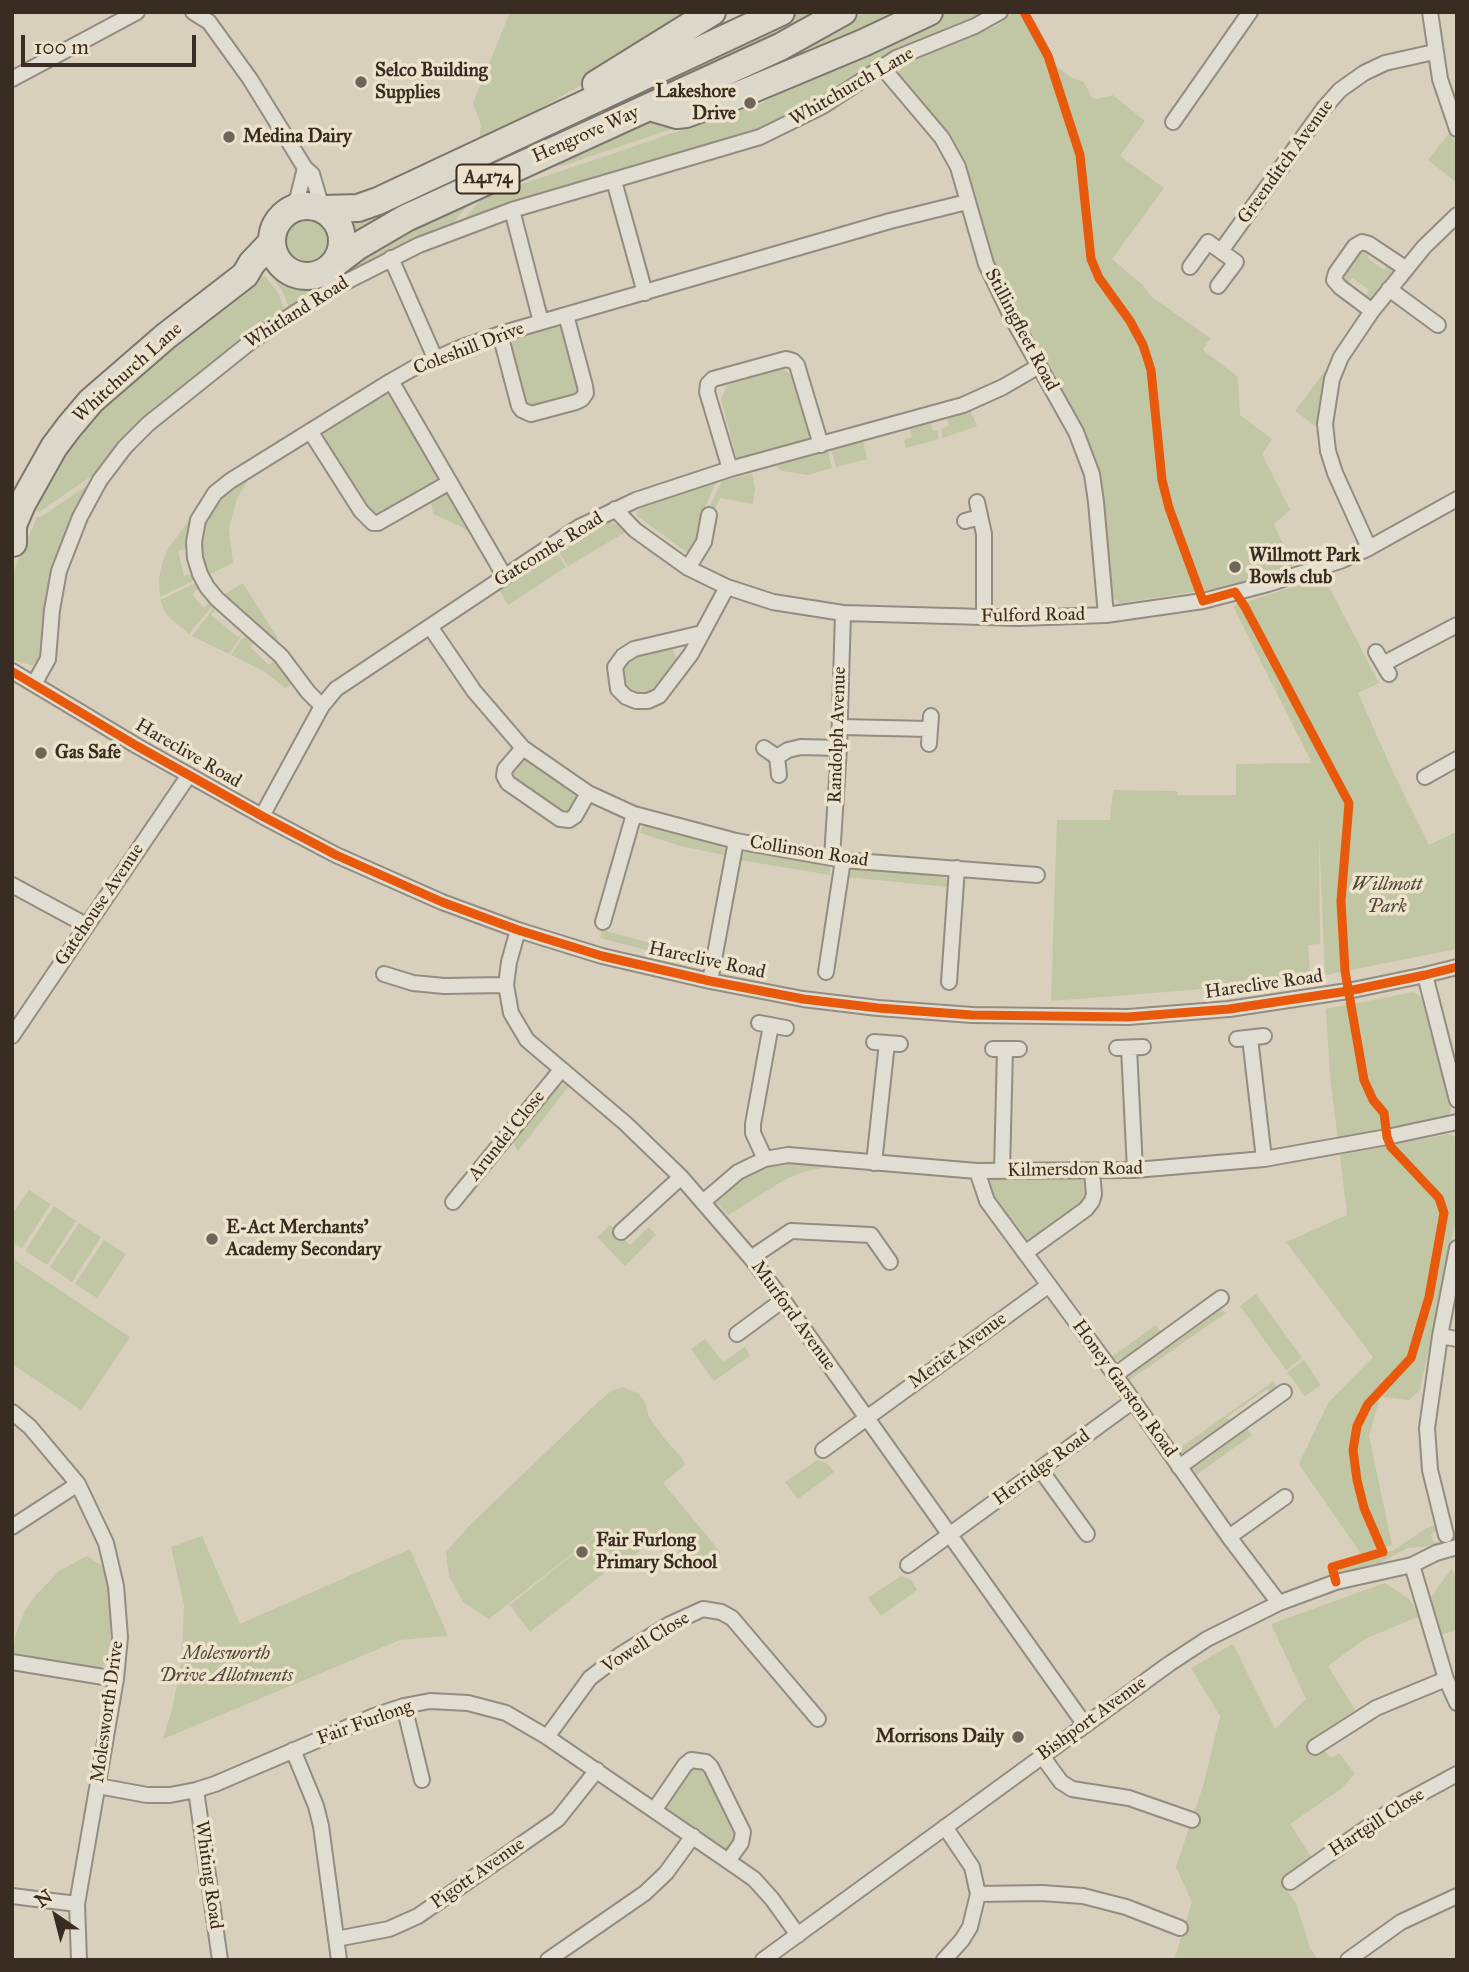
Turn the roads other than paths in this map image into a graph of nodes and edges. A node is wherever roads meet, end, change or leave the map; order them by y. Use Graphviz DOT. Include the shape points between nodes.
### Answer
graph roads {
  1 [pos="137,12"];
  2 [pos="193,12"];
  3 [pos="712,12"];
  4 [pos="780,12"];
  5 [pos="843,12"];
  6 [pos="929,12"];
  7 [pos="1000,12"];
  8 [pos="1250,12"];
  9 [pos="1430,12"];
  10 [pos="1434,52"];
  11 [pos="883,67"];
  12 [pos="12,79"];
  13 [pos="649,107"];
  14 [pos="1172,122"];
  15 [pos="1457,129"];
  16 [pos="505,140"];
  17 [pos="741,143"];
  18 [pos="305,168"];
  19 [pos="614,181"];
  20 [pos="967,202"];
  21 [pos="291,209"];
  22 [pos="323,209"];
  23 [pos="512,210"];
  24 [pos="1457,215"];
  25 [pos="272,242"];
  26 [pos="1221,251"];
  27 [pos="391,258"];
  28 [pos="333,265"];
  29 [pos="1190,267"];
  30 [pos="284,268"];
  31 [pos="1405,268"];
  32 [pos="245,275"];
  33 [pos="1218,286"];
  34 [pos="1389,289"];
  35 [pos="645,293"];
  36 [pos="1372,311"];
  37 [pos="566,315"];
  38 [pos="541,322"];
  39 [pos="1438,325"];
  40 [pos="500,334"];
  41 [pos="436,358"];
  42 [pos="1039,366"];
  43 [pos="391,381"];
  44 [pos="310,431"];
  45 [pos="821,445"];
  46 [pos="730,469"];
  47 [pos="450,482"];
  48 [pos="1457,499"];
  49 [pos="977,502"];
  50 [pos="615,509"];
  51 [pos="709,514"];
  52 [pos="980,517"];
  53 [pos="965,521"];
  54 [pos="13,544"];
  55 [pos="1369,548"];
  56 [pos="688,568"];
  57 [pos="505,577"];
  58 [pos="727,587"];
  59 [pos="842,613"];
  60 [pos="1106,615"];
  61 [pos="984,617"];
  62 [pos="1457,625"];
  63 [pos="431,628"];
  64 [pos="702,633"];
  65 [pos="1383,663"];
  66 [pos="13,672"];
  67 [pos="34,684"];
  68 [pos="322,706"];
  69 [pos="840,727"];
  70 [pos="930,730"];
  71 [pos="523,748"];
  72 [pos="764,748"];
  73 [pos="839,748"];
  74 [pos="777,757"];
  75 [pos="1457,759"];
  76 [pos="1424,774"];
  77 [pos="188,775"];
  78 [pos="779,775"];
  79 [pos="588,793"];
  80 [pos="634,814"];
  81 [pos="262,816"];
  82 [pos="736,841"];
  83 [pos="837,858"];
  84 [pos="957,869"];
  85 [pos="1037,875"];
  86 [pos="12,885"];
  87 [pos="603,922"];
  88 [pos="86,925"];
  89 [pos="518,930"];
  90 [pos="1457,967"];
  91 [pos="826,971"];
  92 [pos="1425,975"];
  93 [pos="390,981"];
  94 [pos="710,981"];
  95 [pos="949,982"];
  96 [pos="506,985"];
  97 [pos="786,1028"];
  98 [pos="12,1036"];
  99 [pos="1250,1038"];
  100 [pos="887,1043"];
  101 [pos="1129,1048"];
  102 [pos="1006,1049"];
  103 [pos="561,1070"];
  104 [pos="1457,1100"];
  105 [pos="1457,1122"];
  106 [pos="765,1159"];
  107 [pos="1264,1159"];
  108 [pos="874,1163"];
  109 [pos="1135,1170"];
  110 [pos="977,1171"];
  111 [pos="1002,1171"];
  112 [pos="1092,1172"];
  113 [pos="681,1177"];
  114 [pos="704,1201"];
  115 [pos="453,1202"];
  116 [pos="621,1232"];
  117 [pos="1457,1248"];
  118 [pos="1025,1253"];
  119 [pos="751,1258"];
  120 [pos="890,1262"];
  121 [pos="1049,1285"];
  122 [pos="1221,1298"];
  123 [pos="783,1300"];
  124 [pos="737,1334"];
  125 [pos="1440,1336"];
  126 [pos="1457,1339"];
  127 [pos="1115,1375"];
  128 [pos="1284,1392"];
  129 [pos="1133,1401"];
  130 [pos="12,1412"];
  131 [pos="867,1418"];
  132 [pos="822,1450"];
  133 [pos="1179,1467"];
  134 [pos="1040,1469"];
  135 [pos="78,1484"];
  136 [pos="1284,1497"];
  137 [pos="12,1527"];
  138 [pos="1087,1534"];
  139 [pos="951,1535"];
  140 [pos="1446,1535"];
  141 [pos="1229,1537"];
  142 [pos="1457,1548"];
  143 [pos="908,1565"];
  144 [pos="1412,1565"];
  145 [pos="1279,1604"];
  146 [pos="12,1662"];
  147 [pos="116,1679"];
  148 [pos="1446,1679"];
  149 [pos="1457,1703"];
  150 [pos="404,1706"];
  151 [pos="818,1712"];
  152 [pos="1085,1724"];
  153 [pos="547,1737"];
  154 [pos="1325,1745"];
  155 [pos="293,1750"];
  156 [pos="1042,1756"];
  157 [pos="597,1770"];
  158 [pos="1457,1774"];
  159 [pos="422,1780"];
  160 [pos="98,1786"];
  161 [pos="196,1790"];
  162 [pos="655,1809"];
  163 [pos="1192,1820"];
  164 [pos="945,1827"];
  165 [pos="693,1836"];
  166 [pos="728,1861"];
  167 [pos="1298,1881"];
  168 [pos="978,1894"];
  169 [pos="12,1896"];
  170 [pos="1457,1896"];
  171 [pos="78,1903"];
  172 [pos="1172,1930"];
  173 [pos="798,1935"];
  174 [pos="336,1939"];
  175 [pos="79,1960"];
  176 [pos="220,1960"];
  177 [pos="339,1960"];
  178 [pos="548,1960"];
  179 [pos="763,1960"];
  180 [pos="944,1960"];
  181 [pos="1348,1960"];
  1 -- 12 [label="street"];
  2 -- 18 [label="street" via="222,38"];
  3 -- 16 [label="highway"];
  4 -- 16 [label="highway, Hengrove Way / A4174"];
  5 -- 13 [label="highway, Hengrove Way / A4174" via="780,47"];
  6 -- 13 [label="highway" via="686,114"];
  7 -- 11 [label="street, Whitchurch Lane"];
  8 -- 14 [label="street"];
  9 -- 10 [label="street"];
  10 -- 15 [label="street"];
  10 -- 26 [label="street, Greenditch Avenue" via="1385,63 1340,90"];
  11 -- 17 [label="street, Whitchurch Lane" via="823,106"];
  11 -- 20 [label="street, Stillingfleet Road" via="942,138 958,167"];
  13 -- 28 [label="highway, Hengrove Way / A4174" via="405,218"];
  16 -- 22 [label="highway, Hengrove Way / A4174" via="378,201 358,208"];
  17 -- 19 [label="street, Whitland Road"];
  18 -- 21 [label="street"];
  18 -- 22 [label="street" via="312,174"];
  19 -- 23 [label="street, Whitland Road"];
  19 -- 35 [label="street"];
  20 -- 35 [label="street, Coleshill Drive"];
  20 -- 42 [label="street, Stillingfleet Road" via="986,264"];
  21 -- 22 [label="highway"];
  21 -- 25 [label="highway" via="275,225"];
  22 -- 28 [label="highway" via="342,233"];
  23 -- 27 [label="street, Whitland Road"];
  23 -- 38 [label="street"];
  24 -- 31 [label="street"];
  25 -- 30 [label="highway"];
  25 -- 32 [label="highway, Whitchurch Lane"];
  26 -- 29 [label="street" via="1208,242"];
  26 -- 33 [label="street" via="1236,262"];
  27 -- 41 [label="street"];
  27 -- 67 [label="street, Whitland Road" via="330,290 253,340 187,390 125,447 92,492 69,544 59,571 48,659"];
  28 -- 30 [label="highway" via="318,275 306,276"];
  30 -- 32 [label="highway, Whitchurch Lane"];
  31 -- 34 [label="street"];
  31 -- 36 [label="street" via="1369,244 1355,246 1334,280"];
  32 -- 54 [label="highway, Whitchurch Lane" via="91,401 54,447 22,504 13,525"];
  34 -- 36 [label="street"];
  34 -- 39 [label="street"];
  35 -- 37 [label="street, Coleshill Drive"];
  36 -- 55 [label="street" via="1335,369 1325,424 1335,473"];
  37 -- 38 [label="street, Coleshill Drive"];
  37 -- 40 [label="street" via="586,393 576,402 531,414 522,410"];
  38 -- 40 [label="street, Coleshill Drive"];
  40 -- 41 [label="street, Coleshill Drive"];
  41 -- 43 [label="street, Coleshill Drive"];
  42 -- 45 [label="street, Gatcombe Road" via="963,405"];
  42 -- 60 [label="street, Stillingfleet Road" via="1076,432 1092,474"];
  43 -- 44 [label="street, Coleshill Drive"];
  43 -- 47 [label="street"];
  44 -- 47 [label="street" via="373,523"];
  44 -- 68 [label="street, Coleshill Drive" via="215,493 198,520 194,542 206,587 281,656"];
  45 -- 46 [label="street, Gatcombe Road"];
  45 -- 46 [label="street" via="797,365 786,359 708,384"];
  46 -- 50 [label="street, Gatcombe Road"];
  47 -- 57 [label="street"];
  48 -- 55 [label="street, Fulford Road"];
  49 -- 52 [label="street"];
  50 -- 56 [label="street, Fulford Road" via="635,530"];
  50 -- 57 [label="street, Gatcombe Road" via="579,527"];
  51 -- 56 [label="street" via="704,542"];
  52 -- 53 [label="street"];
  52 -- 61 [label="street"];
  55 -- 60 [label="street, Fulford Road" via="1306,573 1203,601"];
  56 -- 58 [label="street, Fulford Road"];
  57 -- 63 [label="street, Gatcombe Road"];
  58 -- 59 [label="street, Fulford Road" via="773,602"];
  58 -- 64 [label="street"];
  59 -- 61 [label="street, Fulford Road"];
  59 -- 69 [label="street, Randolph Avenue"];
  60 -- 61 [label="street, Fulford Road"];
  62 -- 65 [label="street"];
  63 -- 68 [label="street, Gatcombe Road" via="336,689"];
  63 -- 71 [label="street, Collinson Road" via="474,691"];
  64 -- 64 [label="street" via="659,696 636,701 618,689 615,667 623,656 634,649"];
  66 -- 67 [label="street, Hareclive Road"];
  67 -- 77 [label="street, Hareclive Road"];
  68 -- 81 [label="street, Gatcombe Road"];
  69 -- 70 [label="street"];
  69 -- 73 [label="street, Randolph Avenue"];
  71 -- 79 [label="street, Collinson Road"];
  71 -- 79 [label="street" via="505,769 508,783 560,819 575,816"];
  72 -- 74 [label="street"];
  73 -- 74 [label="street" via="802,747"];
  73 -- 83 [label="street, Randolph Avenue"];
  74 -- 78 [label="street"];
  75 -- 76 [label="street"];
  77 -- 81 [label="street, Hareclive Road"];
  77 -- 88 [label="street, Gatehouse Avenue"];
  79 -- 80 [label="street, Collinson Road"];
  80 -- 82 [label="street, Collinson Road"];
  80 -- 87 [label="street"];
  81 -- 89 [label="street, Hareclive Road" via="336,855"];
  82 -- 83 [label="street, Collinson Road"];
  82 -- 94 [label="street"];
  83 -- 84 [label="street, Collinson Road"];
  83 -- 91 [label="street, Randolph Avenue"];
  84 -- 85 [label="street, Collinson Road"];
  84 -- 95 [label="street"];
  86 -- 88 [label="street"];
  88 -- 98 [label="street, Gatehouse Avenue"];
  89 -- 94 [label="street, Hareclive Road" via="602,956"];
  89 -- 96 [label="street, Murford Avenue"];
  90 -- 92 [label="street, Hareclive Road"];
  92 -- 94 [label="street, Hareclive Road" via="1229,1009 1128,1017 972,1015 878,1008"];
  92 -- 104 [label="street"];
  93 -- 96 [label="street"];
  96 -- 103 [label="street, Murford Avenue" via="517,1026"];
  97 -- 106 [label="street" via="765,1024 753,1124"];
  99 -- 107 [label="street"];
  100 -- 108 [label="street"];
  101 -- 109 [label="street"];
  102 -- 111 [label="street"];
  103 -- 113 [label="street, Murford Avenue"];
  103 -- 115 [label="street, Arundel Close"];
  105 -- 107 [label="street, Kilmersdon Road"];
  106 -- 108 [label="street, Kilmersdon Road" via="788,1155"];
  106 -- 114 [label="street, Kilmersdon Road" via="728,1179"];
  107 -- 109 [label="street, Kilmersdon Road"];
  108 -- 110 [label="street, Kilmersdon Road"];
  109 -- 112 [label="street, Kilmersdon Road"];
  110 -- 111 [label="street, Kilmersdon Road"];
  110 -- 118 [label="street, Honey Garston Road" via="987,1202"];
  111 -- 112 [label="street, Kilmersdon Road"];
  112 -- 118 [label="street" via="1094,1194 1086,1209"];
  113 -- 114 [label="street, Murford Avenue"];
  113 -- 116 [label="street"];
  114 -- 119 [label="street, Murford Avenue"];
  117 -- 125 [label="street"];
  118 -- 121 [label="street, Honey Garston Road"];
  119 -- 120 [label="street" via="791,1231 871,1236"];
  119 -- 123 [label="street, Murford Avenue"];
  121 -- 127 [label="street, Honey Garston Road"];
  121 -- 131 [label="street, Meriet Avenue"];
  122 -- 127 [label="street"];
  123 -- 124 [label="street"];
  123 -- 131 [label="street, Murford Avenue"];
  125 -- 126 [label="street"];
  125 -- 140 [label="street" via="1427,1439"];
  127 -- 129 [label="street, Honey Garston Road"];
  128 -- 133 [label="street"];
  129 -- 133 [label="street, Honey Garston Road"];
  129 -- 134 [label="street, Herridge Road"];
  130 -- 135 [label="street, Molesworth Drive"];
  131 -- 132 [label="street, Meriet Avenue"];
  131 -- 139 [label="street, Murford Avenue"];
  133 -- 141 [label="street, Honey Garston Road"];
  134 -- 138 [label="street"];
  134 -- 139 [label="street, Herridge Road"];
  135 -- 137 [label="street"];
  135 -- 147 [label="street, Molesworth Drive" via="106,1543 116,1586 120,1637"];
  136 -- 141 [label="street"];
  139 -- 143 [label="street, Herridge Road"];
  139 -- 152 [label="street, Murford Avenue"];
  141 -- 145 [label="street, Honey Garston Road"];
  142 -- 144 [label="street, Bishport Avenue"];
  144 -- 145 [label="street, Bishport Avenue" via="1336,1582"];
  144 -- 148 [label="street"];
  145 -- 152 [label="street, Bishport Avenue" via="1198,1645"];
  146 -- 147 [label="street"];
  147 -- 160 [label="street, Molesworth Drive"];
  148 -- 149 [label="street"];
  148 -- 154 [label="street" via="1362,1716"];
  150 -- 153 [label="street, Fair Furlong" via="430,1701 468,1703 506,1713"];
  150 -- 155 [label="street, Fair Furlong"];
  150 -- 159 [label="street"];
  151 -- 153 [label="street, Vowell Close" via="732,1618 703,1609 670,1624 590,1678"];
  152 -- 156 [label="street, Bishport Avenue"];
  153 -- 157 [label="street, Fair Furlong"];
  155 -- 161 [label="street, Fair Furlong"];
  155 -- 174 [label="street" via="321,1826"];
  156 -- 163 [label="street" via="1061,1783 1072,1789 1129,1798 1175,1820"];
  156 -- 164 [label="street, Bishport Avenue"];
  157 -- 162 [label="street, Fair Furlong"];
  157 -- 174 [label="street, Pigott Avenue" via="558,1819 418,1916 389,1929"];
  158 -- 167 [label="street, Hartgill Close" via="1396,1807"];
  160 -- 161 [label="street, Fair Furlong" via="147,1795"];
  160 -- 171 [label="street, Molesworth Drive"];
  161 -- 176 [label="street, Whiting Road"];
  162 -- 165 [label="street, Fair Furlong"];
  162 -- 166 [label="street" via="685,1765 691,1760 706,1762 743,1832"];
  164 -- 168 [label="street" via="972,1867"];
  164 -- 173 [label="street, Bishport Avenue"];
  165 -- 166 [label="street, Fair Furlong"];
  165 -- 178 [label="street" via="666,1874 645,1893"];
  166 -- 173 [label="street, Fair Furlong" via="754,1879"];
  168 -- 172 [label="street" via="1083,1896 1126,1907"];
  168 -- 180 [label="street" via="970,1927"];
  169 -- 171 [label="street"];
  170 -- 181 [label="street" via="1401,1922"];
  171 -- 175 [label="street, Molesworth Drive"];
  173 -- 179 [label="street, Bishport Avenue"];
  174 -- 177 [label="street"];
}
